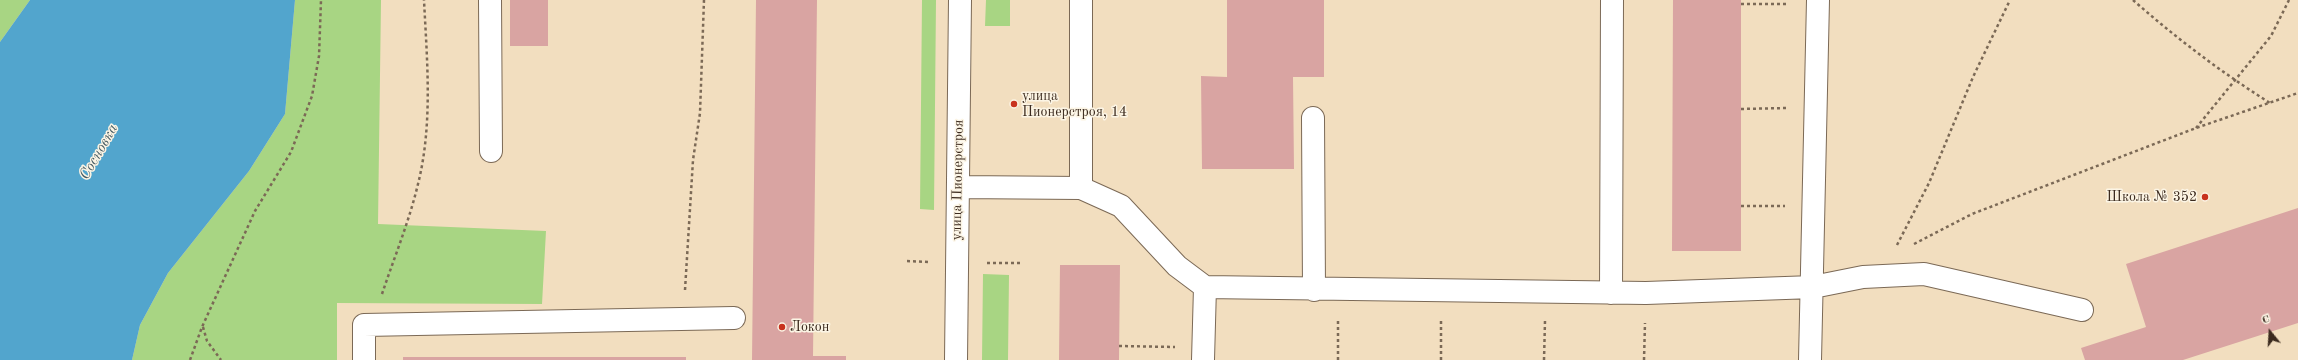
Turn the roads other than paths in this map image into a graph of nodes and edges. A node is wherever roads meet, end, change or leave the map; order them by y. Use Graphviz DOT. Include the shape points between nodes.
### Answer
graph roads {
  1 [pos="490,0"];
  2 [pos="960,0"];
  3 [pos="1081,0"];
  4 [pos="1612,0"];
  5 [pos="1818,2"];
  6 [pos="1313,118"];
  7 [pos="491,151"];
  8 [pos="958,187"];
  9 [pos="1081,188"];
  10 [pos="1205,287"];
  11 [pos="1813,287"];
  12 [pos="1314,290"];
  13 [pos="1610,293"];
  14 [pos="2082,310"];
  15 [pos="734,318"];
  16 [pos="1204,354"];
  17 [pos="364,360"];
  18 [pos="956,360"];
  19 [pos="1810,360"];
  1 -- 7 [label="street"];
  2 -- 8 [label="street, улица Пионерстроя"];
  3 -- 9 [label="street"];
  4 -- 13 [label="street"];
  5 -- 11 [label="street"];
  6 -- 12 [label="street"];
  8 -- 9 [label="street"];
  8 -- 18 [label="street, улица Пионерстроя"];
  9 -- 10 [label="street" via="1121,206 1177,266"];
  10 -- 12 [label="street"];
  10 -- 16 [label="street"];
  11 -- 13 [label="street" via="1646,294"];
  11 -- 14 [label="street" via="1863,277 1924,274"];
  11 -- 19 [label="street"];
  12 -- 13 [label="street"];
  15 -- 17 [label="street" via="364,325"];
}
